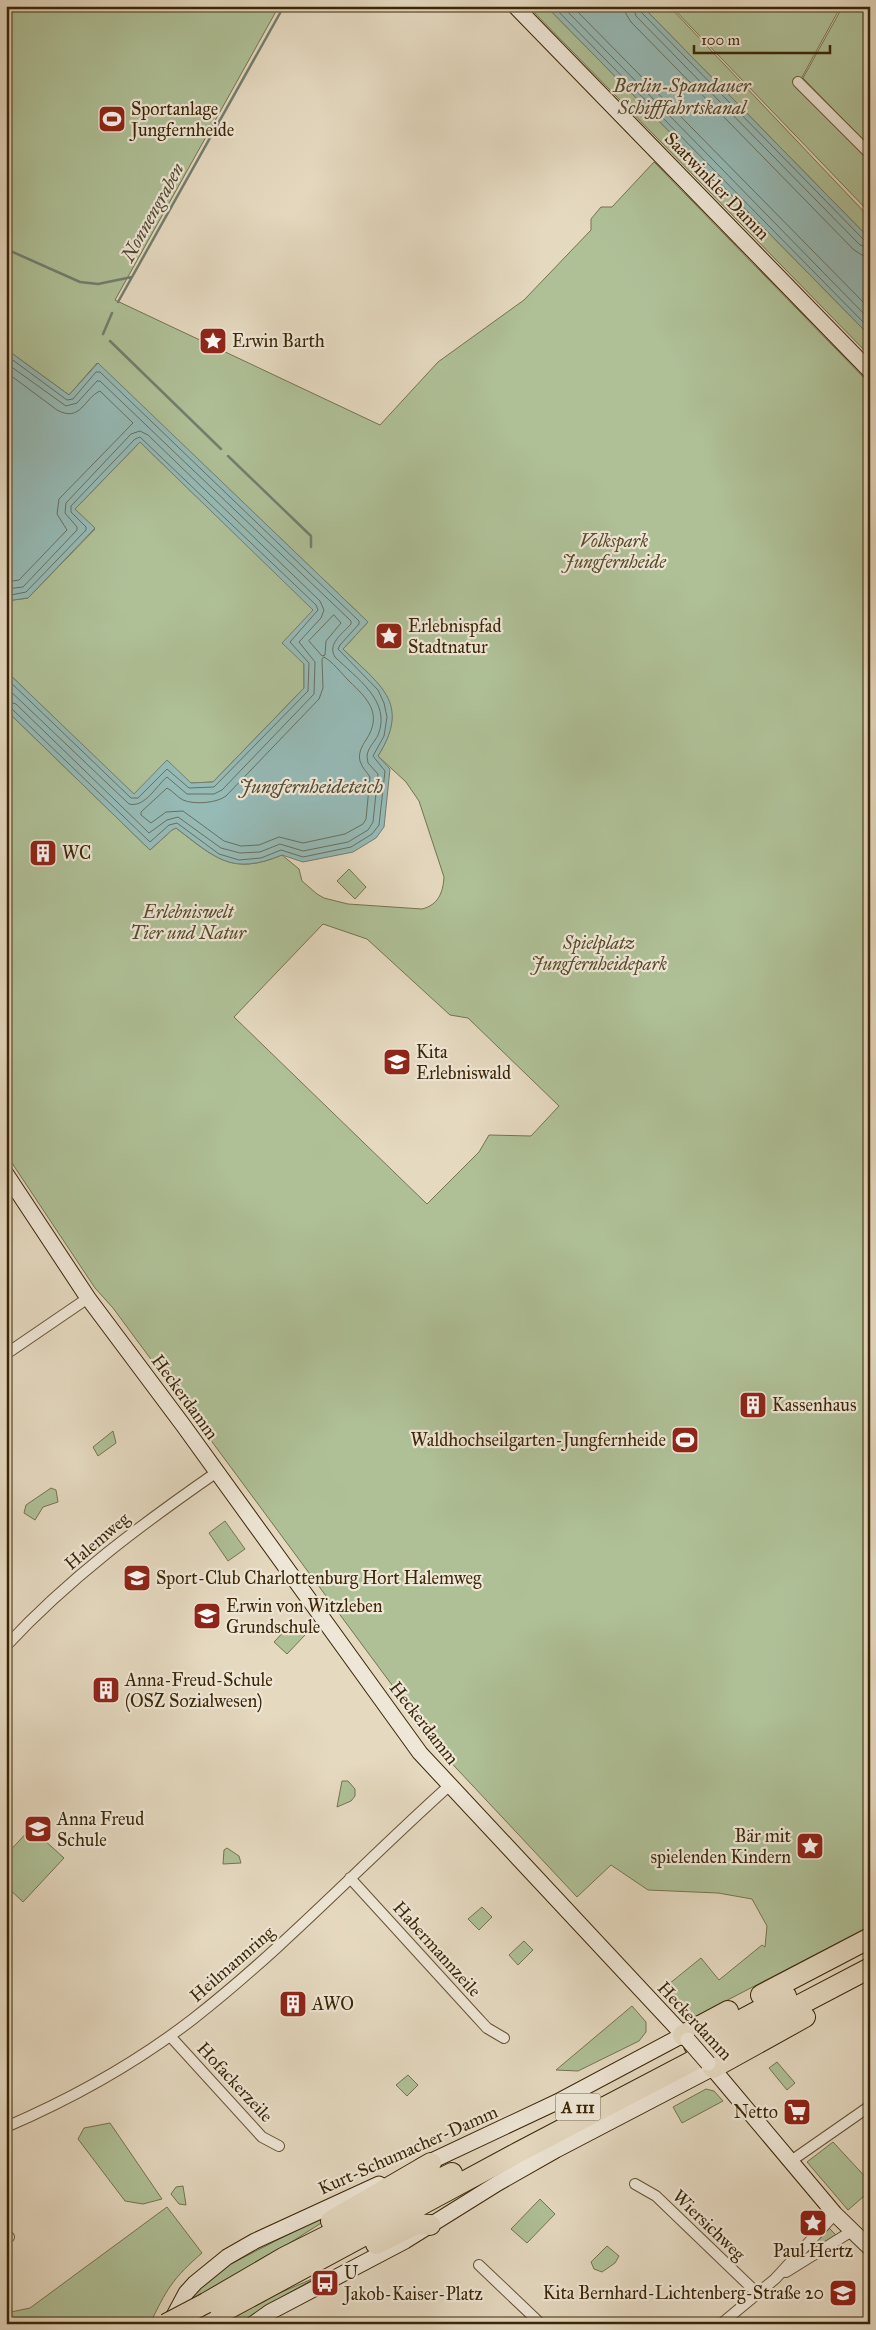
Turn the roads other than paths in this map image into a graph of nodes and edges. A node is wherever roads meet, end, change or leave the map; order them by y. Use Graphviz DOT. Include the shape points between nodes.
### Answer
graph roads {
  1 [pos="515,6"];
  2 [pos="798,82"];
  3 [pos="870,154"];
  4 [pos="870,371"];
  5 [pos="6,1174"];
  6 [pos="88,1298"];
  7 [pos="6,1354"];
  8 [pos="216,1472"];
  9 [pos="6,1646"];
  10 [pos="450,1785"];
  11 [pos="350,1878"];
  12 [pos="870,1938"];
  13 [pos="870,1953"];
  14 [pos="870,1968"];
  15 [pos="870,1983"];
  16 [pos="170,2036"];
  17 [pos="504,2038"];
  18 [pos="685,2038"];
  19 [pos="710,2065"];
  20 [pos="870,2106"];
  21 [pos="6,2127"];
  22 [pos="279,2146"];
  23 [pos="791,2161"];
  24 [pos="431,2163"];
  25 [pos="635,2184"];
  26 [pos="835,2214"];
  27 [pos="430,2224"];
  28 [pos="852,2231"];
  29 [pos="870,2248"];
  30 [pos="285,2257"];
  31 [pos="479,2265"];
  32 [pos="305,2268"];
  33 [pos="775,2279"];
  34 [pos="758,2294"];
  35 [pos="212,2307"];
  36 [pos="166,2324"];
  37 [pos="170,2324"];
  38 [pos="253,2324"];
  39 [pos="541,2324"];
  40 [pos="721,2324"];
  1 -- 4 [label="main road, Saatwinkler Damm"];
  2 -- 3 [label="street"];
  5 -- 6 [label="main road, Heckerdamm"];
  6 -- 7 [label="street"];
  6 -- 8 [label="main road, Heckerdamm"];
  8 -- 9 [label="street, Halemweg" via="110,1548"];
  8 -- 10 [label="main road, Heckerdamm" via="420,1753"];
  10 -- 11 [label="street, Heilmannring"];
  10 -- 18 [label="main road, Heckerdamm"];
  11 -- 16 [label="street, Heilmannring" via="244,1977"];
  11 -- 17 [label="street, Habermannzeile" via="474,2015"];
  12 -- 18 [label="highway"];
  13 -- 30 [label="highway, A 111"];
  14 -- 32 [label="highway, A 111"];
  15 -- 19 [label="highway"];
  16 -- 21 [label="street, Heilmannring" via="82,2090"];
  16 -- 22 [label="street, Hofackerzeile" via="258,2132"];
  18 -- 19 [label="main road, Heckerdamm, bridge"];
  18 -- 24 [label="main road, Kurt-Schumacher-Damm"];
  19 -- 23 [label="main road, Heckerdamm"];
  19 -- 27 [label="main road"];
  20 -- 23 [label="street"];
  23 -- 26 [label="main road, Heckerdamm"];
  24 -- 30 [label="highway" via="328,2224"];
  24 -- 37 [label="main road, Kurt-Schumacher-Damm" via="280,2229 227,2258 190,2288"];
  25 -- 34 [label="street, Wiersichweg" via="656,2196"];
  26 -- 28 [label="main road, Heckerdamm"];
  26 -- 33 [label="street"];
  27 -- 32 [label="highway" via="416,2224 318,2270"];
  27 -- 38 [label="main road"];
  28 -- 29 [label="main road, Heckerdamm"];
  28 -- 33 [label="street"];
  30 -- 35 [label="highway, A 111"];
  31 -- 39 [label="street"];
  32 -- 35 [label="highway, A 111"];
  33 -- 34 [label="street"];
  34 -- 40 [label="street"];
  35 -- 36 [label="highway, A 111, bridge"];
}
